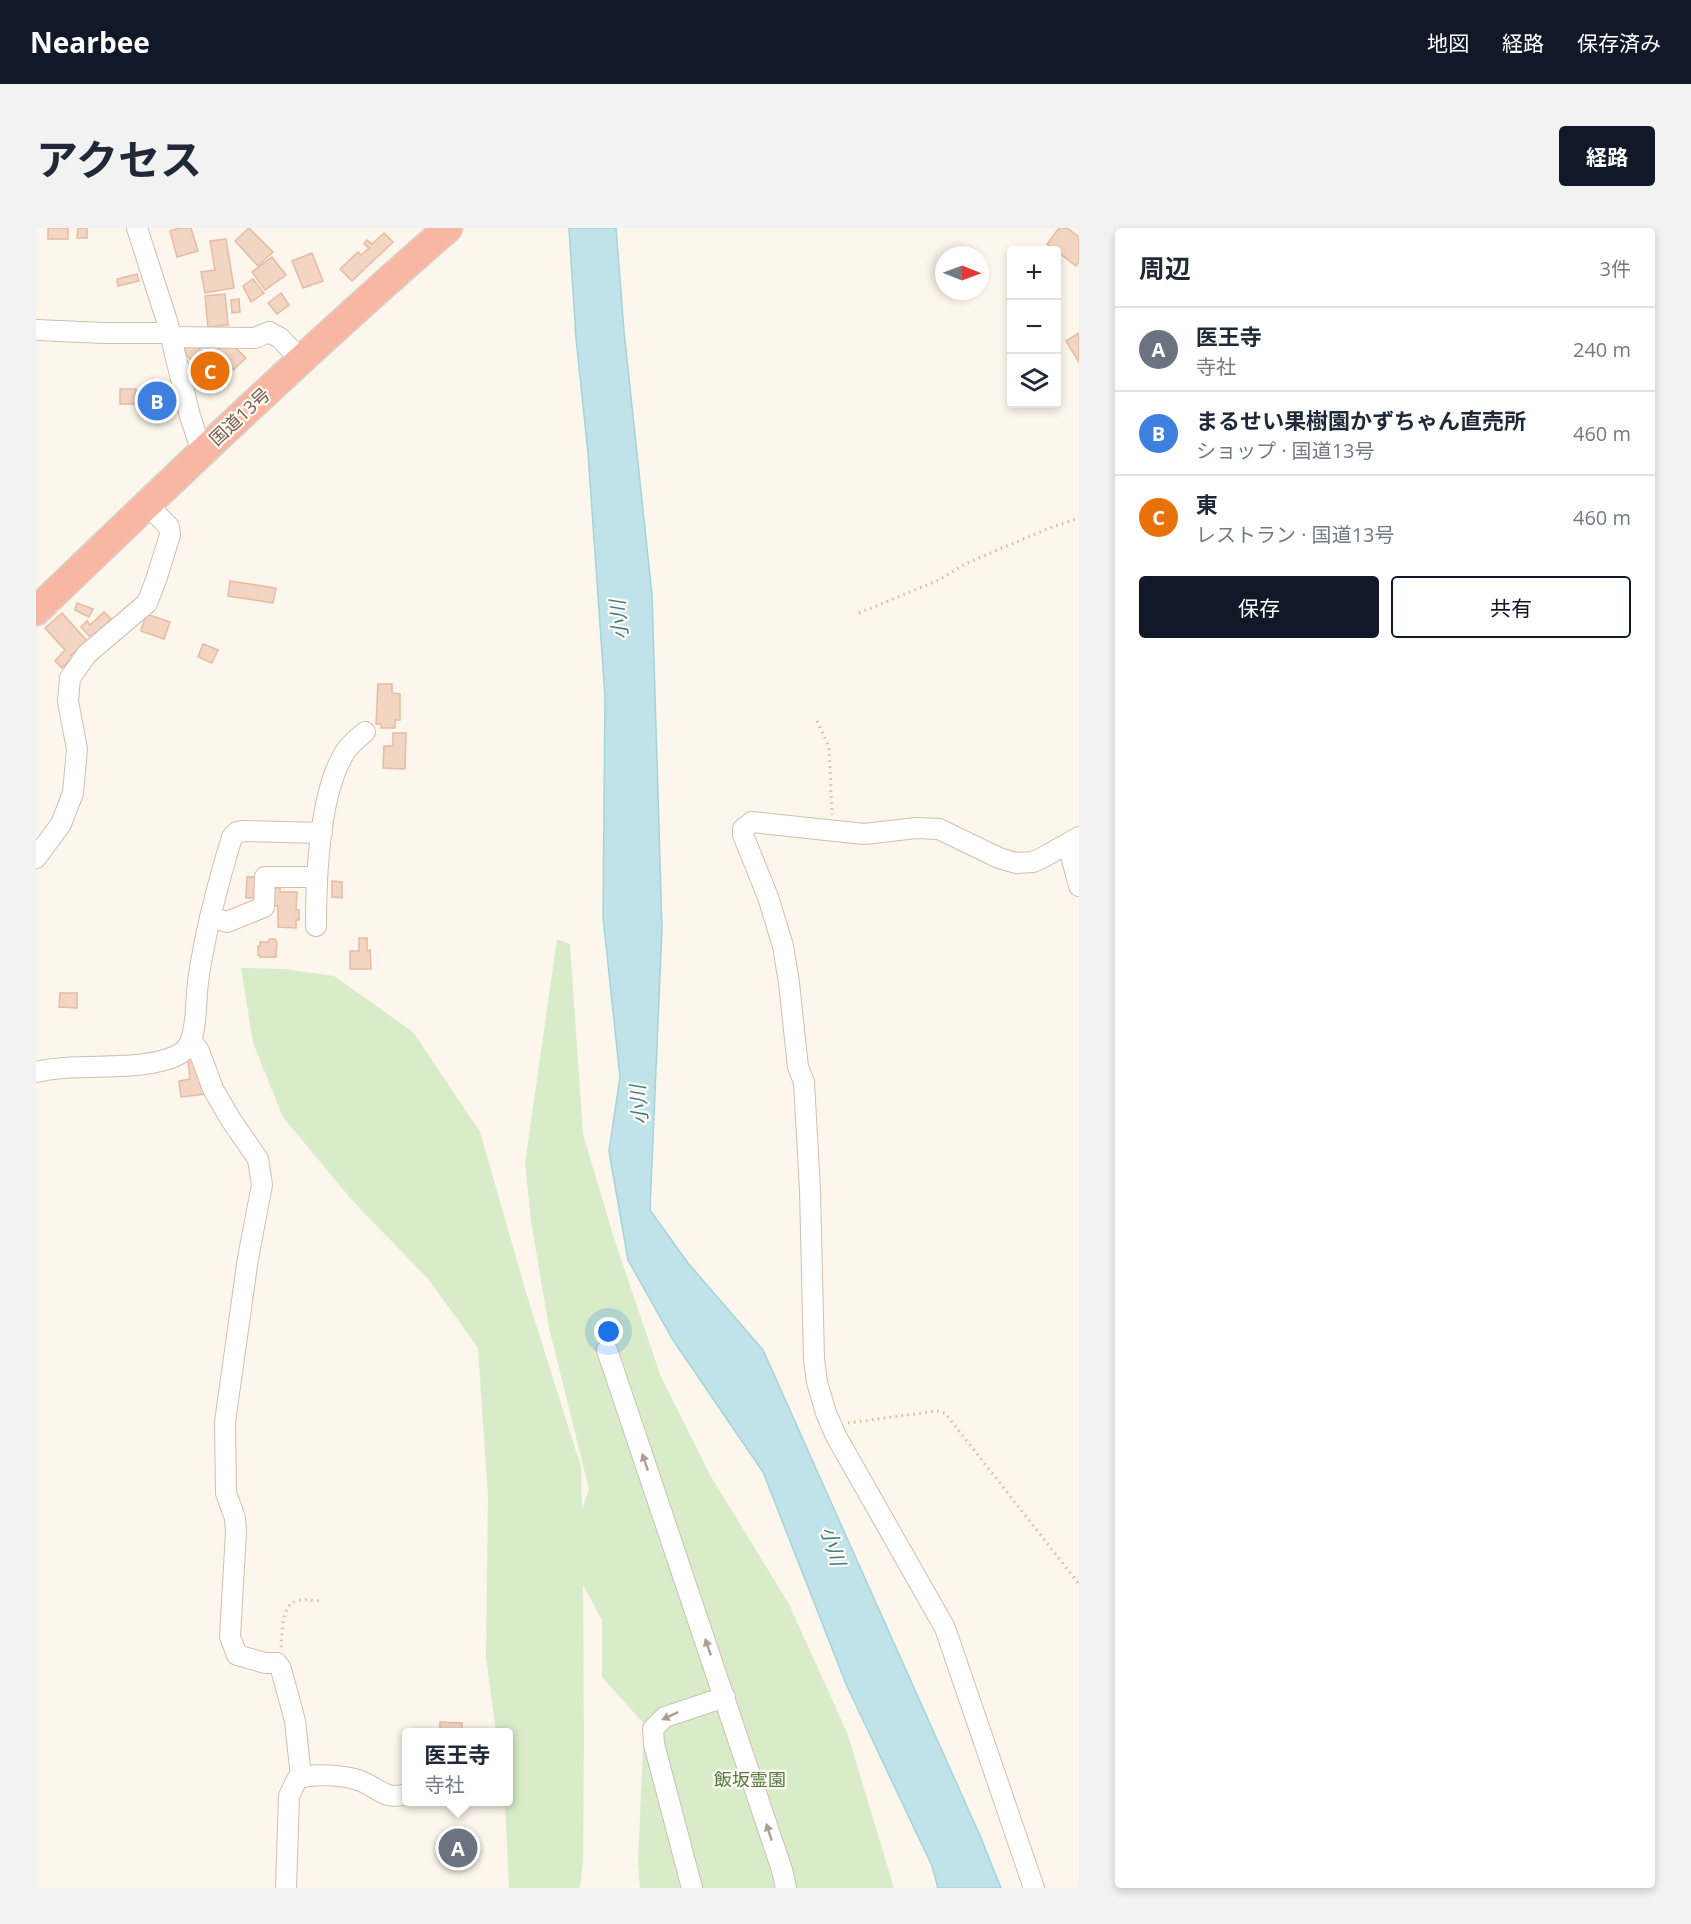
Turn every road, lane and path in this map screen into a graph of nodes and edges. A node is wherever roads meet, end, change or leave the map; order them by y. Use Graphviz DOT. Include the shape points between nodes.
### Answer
graph roads {
  1 [pos="137,228"];
  2 [pos="448,228"];
  3 [pos="36,330"];
  4 [pos="170,335"];
  5 [pos="301,360"];
  6 [pos="202,452"];
  7 [pos="147,504"];
  8 [pos="1079,518"];
  9 [pos="36,611"];
  10 [pos="859,613"];
  11 [pos="817,721"];
  12 [pos="365,732"];
  13 [pos="832,831"];
  14 [pos="322,833"];
  15 [pos="1074,841"];
  16 [pos="36,858"];
  17 [pos="316,877"];
  18 [pos="1079,886"];
  19 [pos="210,917"];
  20 [pos="316,926"];
  21 [pos="191,1040"];
  22 [pos="36,1072"];
  23 [pos="607,1350"];
  24 [pos="831,1425"];
  25 [pos="1079,1584"];
  26 [pos="321,1601"];
  27 [pos="279,1666"];
  28 [pos="724,1696"];
  29 [pos="301,1778"];
  30 [pos="402,1796"];
  31 [pos="286,1888"];
  32 [pos="692,1888"];
  33 [pos="786,1888"];
  34 [pos="1034,1888"];
  1 -- 4 [label="street"];
  2 -- 5 [label="highway, 国道13号"];
  3 -- 4 [label="street"];
  4 -- 5 [label="street" via="255,338 269,332"];
  4 -- 6 [label="street"];
  5 -- 6 [label="highway, 国道13号"];
  6 -- 7 [label="highway, 国道13号"];
  7 -- 9 [label="highway, 国道13号"];
  7 -- 16 [label="street" via="169,527 170,535 156,580 147,603 87,654 70,678 68,701 77,749 73,794 61,824"];
  8 -- 10 [label="path" via="994,551 939,580"];
  11 -- 13 [label="path" via="829,747"];
  12 -- 14 [label="street" via="346,750 338,766"];
  13 -- 15 [label="street" via="864,834 939,829 1016,863 1033,862"];
  13 -- 24 [label="street" via="752,822 743,828 742,835 783,946 798,1066 804,1082 814,1359"];
  14 -- 17 [label="street"];
  14 -- 19 [label="street" via="237,832 232,837"];
  15 -- 18 [label="street"];
  17 -- 19 [label="street" via="265,878 264,907 226,922"];
  17 -- 20 [label="street"];
  19 -- 21 [label="street"];
  21 -- 22 [label="street" via="181,1054 167,1059"];
  21 -- 27 [label="street" via="219,1099 258,1159 262,1185 226,1415 225,1477 236,1525 231,1637 237,1655"];
  28 -- 23 [label="street, one-way"];
  24 -- 25 [label="path" via="945,1413"];
  24 -- 34 [label="street" via="945,1628"];
  26 -- 27 [label="path" via="299,1600 287,1609"];
  27 -- 29 [label="street" via="295,1721"];
  28 -- 32 [label="street, one-way" via="665,1717 653,1729"];
  33 -- 28 [label="street, one-way"];
  29 -- 30 [label="street" via="308,1775 356,1780 388,1796"];
  29 -- 31 [label="street" via="289,1796"];
}
